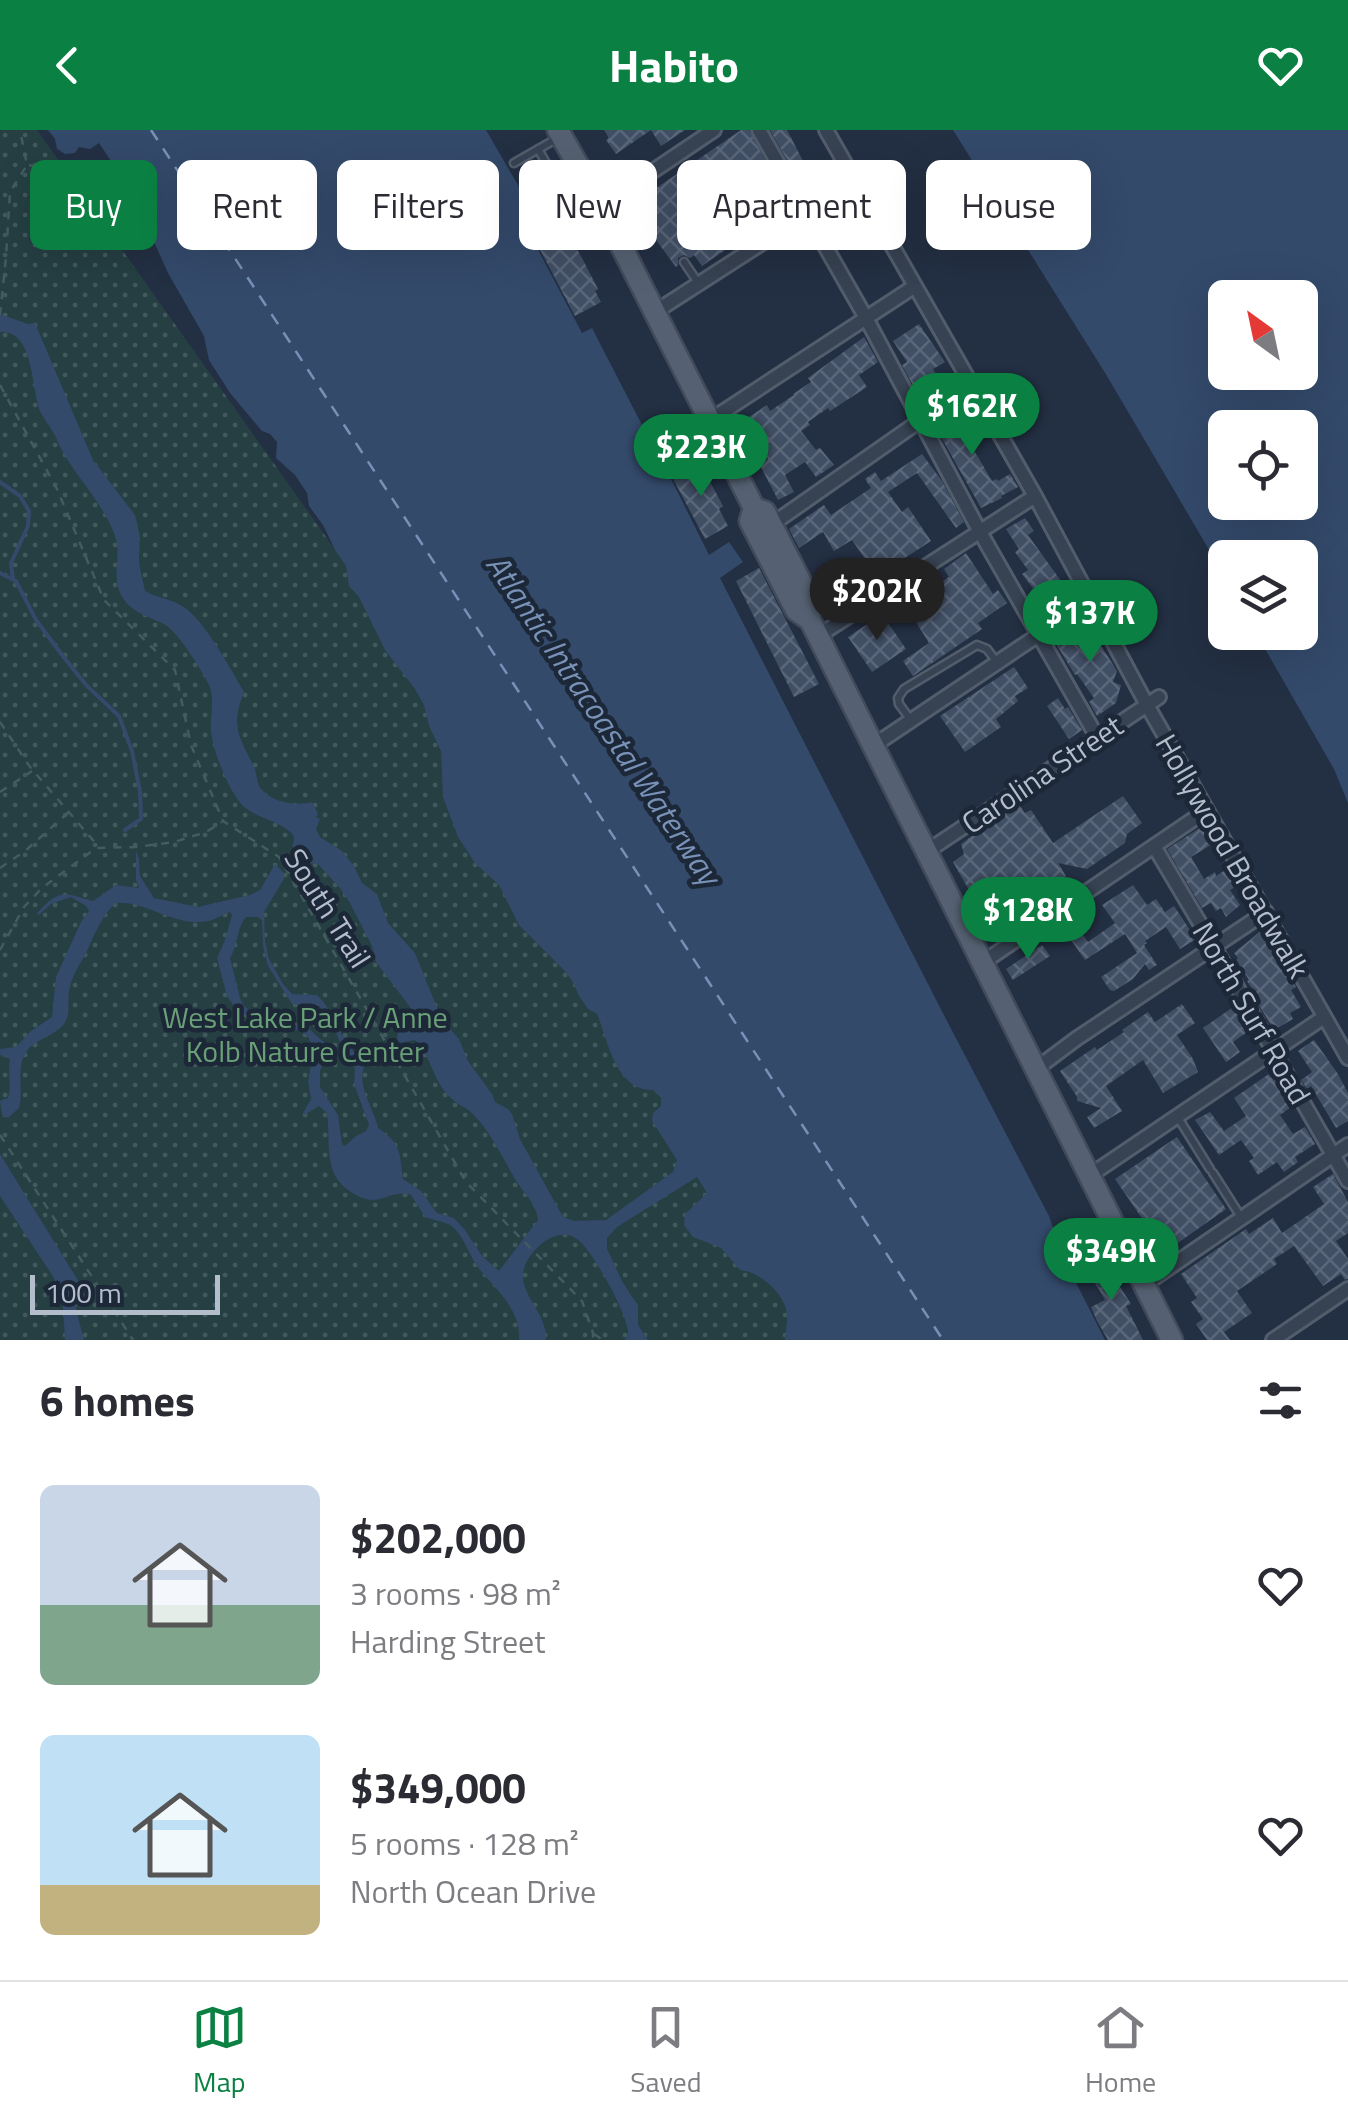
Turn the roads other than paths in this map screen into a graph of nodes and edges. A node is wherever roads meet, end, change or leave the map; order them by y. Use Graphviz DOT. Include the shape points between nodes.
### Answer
graph roads {
  1 [pos="714,130"];
  2 [pos="759,130"];
  3 [pos="826,130"];
  4 [pos="560,133"];
  5 [pos="538,149"];
  6 [pos="544,160"];
  7 [pos="575,160"];
  8 [pos="776,160"];
  9 [pos="842,160"];
  10 [pos="514,163"];
  11 [pos="657,168"];
  12 [pos="623,250"];
  13 [pos="752,250"];
  14 [pos="828,250"];
  15 [pos="894,250"];
  16 [pos="684,262"];
  17 [pos="699,284"];
  18 [pos="915,286"];
  19 [pos="654,312"];
  20 [pos="866,318"];
  21 [pos="971,385"];
  22 [pos="921,420"];
  23 [pos="709,422"];
  24 [pos="1035,496"];
  25 [pos="754,508"];
  26 [pos="771,525"];
  27 [pos="980,532"];
  28 [pos="1092,599"];
  29 [pos="814,628"];
  30 [pos="1038,633"];
  31 [pos="997,662"];
  32 [pos="1153,701"];
  33 [pos="911,720"];
  34 [pos="1097,738"];
  35 [pos="873,746"];
  36 [pos="1207,810"];
  37 [pos="1154,846"];
  38 [pos="926,852"];
  39 [pos="1266,912"];
  40 [pos="1214,947"];
  41 [pos="982,963"];
  42 [pos="1324,1017"];
  43 [pos="1274,1051"];
  44 [pos="1348,1058"];
  45 [pos="1036,1069"];
  46 [pos="1177,1116"];
  47 [pos="1348,1145"];
  48 [pos="1333,1156"];
  49 [pos="1089,1176"];
  50 [pos="1348,1181"];
  51 [pos="1242,1218"];
  52 [pos="1144,1284"];
  53 [pos="1348,1289"];
  54 [pos="1172,1340"];
  55 [pos="1272,1340"];
  1 -- 11 [label="street"];
  2 -- 8 [label="street"];
  3 -- 9 [label="street, Hollywood Broadwalk"];
  4 -- 5 [label="lane"];
  4 -- 7 [label="main road"];
  5 -- 6 [label="lane"];
  5 -- 10 [label="lane"];
  12 -- 19 [label="main road"];
  13 -- 17 [label="street"];
  14 -- 20 [label="street"];
  15 -- 18 [label="street, Hollywood Broadwalk"];
  16 -- 17 [label="lane"];
  17 -- 19 [label="street"];
  18 -- 20 [label="street"];
  18 -- 21 [label="street, Hollywood Broadwalk"];
  19 -- 23 [label="main road"];
  20 -- 22 [label="street"];
  20 -- 23 [label="street"];
  21 -- 22 [label="street"];
  21 -- 24 [label="street, Hollywood Broadwalk"];
  22 -- 26 [label="street"];
  22 -- 27 [label="street"];
  23 -- 25 [label="main road"];
  24 -- 27 [label="street"];
  24 -- 28 [label="street, Hollywood Broadwalk"];
  25 -- 26 [label="main road"];
  25 -- 29 [label="main road" via="750,520 796,610"];
  26 -- 29 [label="main road" via="811,602"];
  27 -- 29 [label="street"];
  27 -- 30 [label="street"];
  28 -- 30 [label="street"];
  28 -- 32 [label="street, Hollywood Broadwalk"];
  29 -- 35 [label="main road"];
  30 -- 31 [label="street"];
  30 -- 34 [label="street"];
  31 -- 33 [label="street"];
  31 -- 33 [label="lane" via="977,645 904,689 899,704"];
  32 -- 34 [label="street, Carolina Street"];
  32 -- 36 [label="street, Hollywood Broadwalk"];
  33 -- 35 [label="street"];
  34 -- 38 [label="street, Carolina Street"];
  35 -- 38 [label="main road"];
  36 -- 37 [label="street"];
  36 -- 39 [label="street, Hollywood Broadwalk"];
  37 -- 40 [label="street, North Surf Road"];
  37 -- 41 [label="street"];
  38 -- 41 [label="main road"];
  39 -- 40 [label="street"];
  39 -- 42 [label="street, Hollywood Broadwalk"];
  40 -- 43 [label="street, North Surf Road"];
  40 -- 45 [label="street"];
  41 -- 45 [label="main road"];
  42 -- 43 [label="street"];
  42 -- 44 [label="street, Hollywood Broadwalk"];
  43 -- 46 [label="street"];
  43 -- 48 [label="street, North Surf Road"];
  45 -- 49 [label="main road"];
  46 -- 49 [label="street"];
  46 -- 51 [label="lane"];
  47 -- 48 [label="street"];
  48 -- 50 [label="street, North Surf Road"];
  48 -- 51 [label="street"];
  49 -- 52 [label="main road"];
  51 -- 52 [label="street"];
  52 -- 54 [label="main road"];
  53 -- 55 [label="street"];
}
